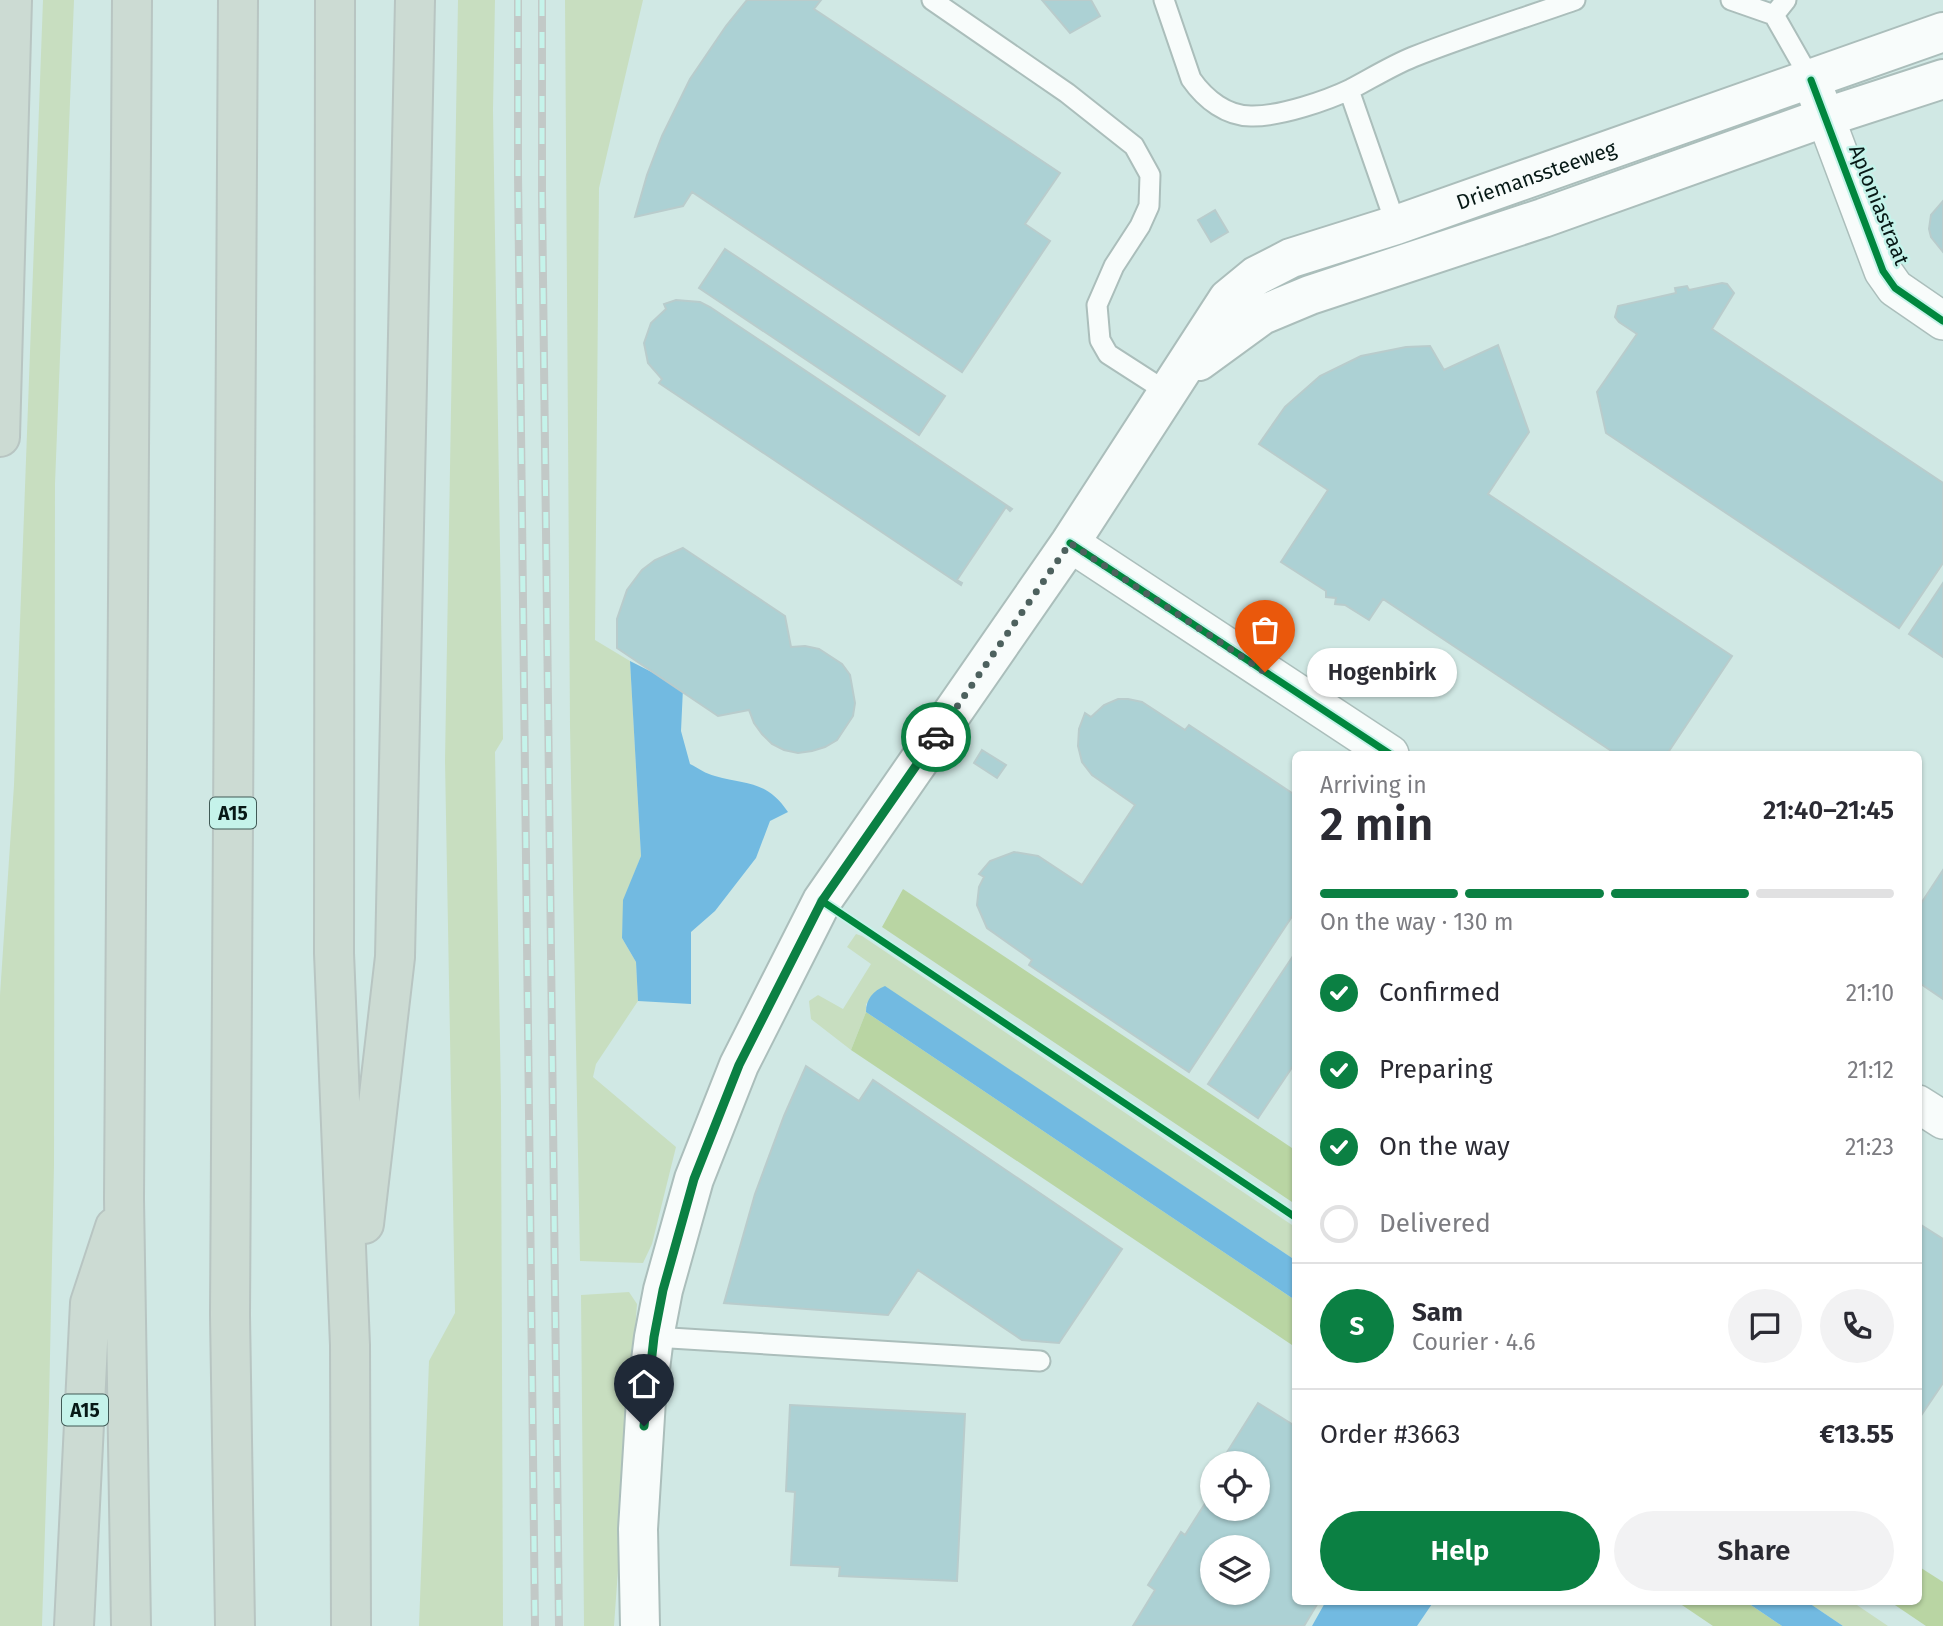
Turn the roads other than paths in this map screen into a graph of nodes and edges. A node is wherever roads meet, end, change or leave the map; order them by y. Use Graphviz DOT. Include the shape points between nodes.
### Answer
graph roads {
  1 [pos="12,0"];
  2 [pos="132,0"];
  3 [pos="238,0"];
  4 [pos="335,0"];
  5 [pos="415,0"];
  6 [pos="932,0"];
  7 [pos="1164,0"];
  8 [pos="1575,0"];
  9 [pos="1731,0"];
  10 [pos="1780,8"];
  11 [pos="1943,32"];
  12 [pos="1943,79"];
  13 [pos="1811,80"];
  14 [pos="1349,90"];
  15 [pos="1826,117"];
  16 [pos="1396,225"];
  17 [pos="1943,321"];
  18 [pos="1171,386"];
  19 [pos="0,437"];
  20 [pos="1070,543"];
  21 [pos="1385,751"];
  22 [pos="1922,1107"];
  23 [pos="1943,1120"];
  24 [pos="124,1199"];
  25 [pos="654,1337"];
  26 [pos="350,1345"];
  27 [pos="1040,1361"];
  28 [pos="74,1626"];
  29 [pos="131,1626"];
  30 [pos="235,1626"];
  31 [pos="351,1626"];
  32 [pos="640,1626"];
  1 -- 19 [label="highway"];
  2 -- 24 [label="highway, A15"];
  3 -- 30 [label="highway, A15" via="230,1315"];
  4 -- 26 [label="highway" via="334,953"];
  5 -- 26 [label="highway" via="395,957"];
  6 -- 18 [label="lane" via="1067,93 1134,146 1150,175 1149,206 1097,305 1100,340 1108,354"];
  7 -- 14 [label="lane" via="1191,79 1226,111 1262,115"];
  8 -- 14 [label="lane" via="1414,57"];
  9 -- 10 [label="lane"];
  10 -- 13 [label="lane"];
  11 -- 13 [label="main road, Driemanssteeweg"];
  12 -- 15 [label="main road, Driemanssteeweg"];
  13 -- 15 [label="street, Aploniastraat"];
  13 -- 16 [label="main road, Driemanssteeweg"];
  14 -- 16 [label="lane"];
  15 -- 17 [label="street, Aploniastraat" via="1883,271 1895,288"];
  15 -- 18 [label="main road, Driemanssteeweg" via="1298,300 1262,315"];
  16 -- 18 [label="main road, Driemanssteeweg" via="1291,258 1256,276 1228,299"];
  18 -- 20 [label="main road, Driemanssteeweg"];
  20 -- 21 [label="street"];
  20 -- 25 [label="main road, Driemanssteeweg" via="822,901 739,1065 694,1179"];
  22 -- 23 [label="street"];
  24 -- 28 [label="highway, A15" via="90,1304"];
  24 -- 29 [label="highway, A15"];
  25 -- 27 [label="lane"];
  25 -- 32 [label="main road, Driemanssteeweg" via="638,1529"];
  26 -- 31 [label="highway"];
}
